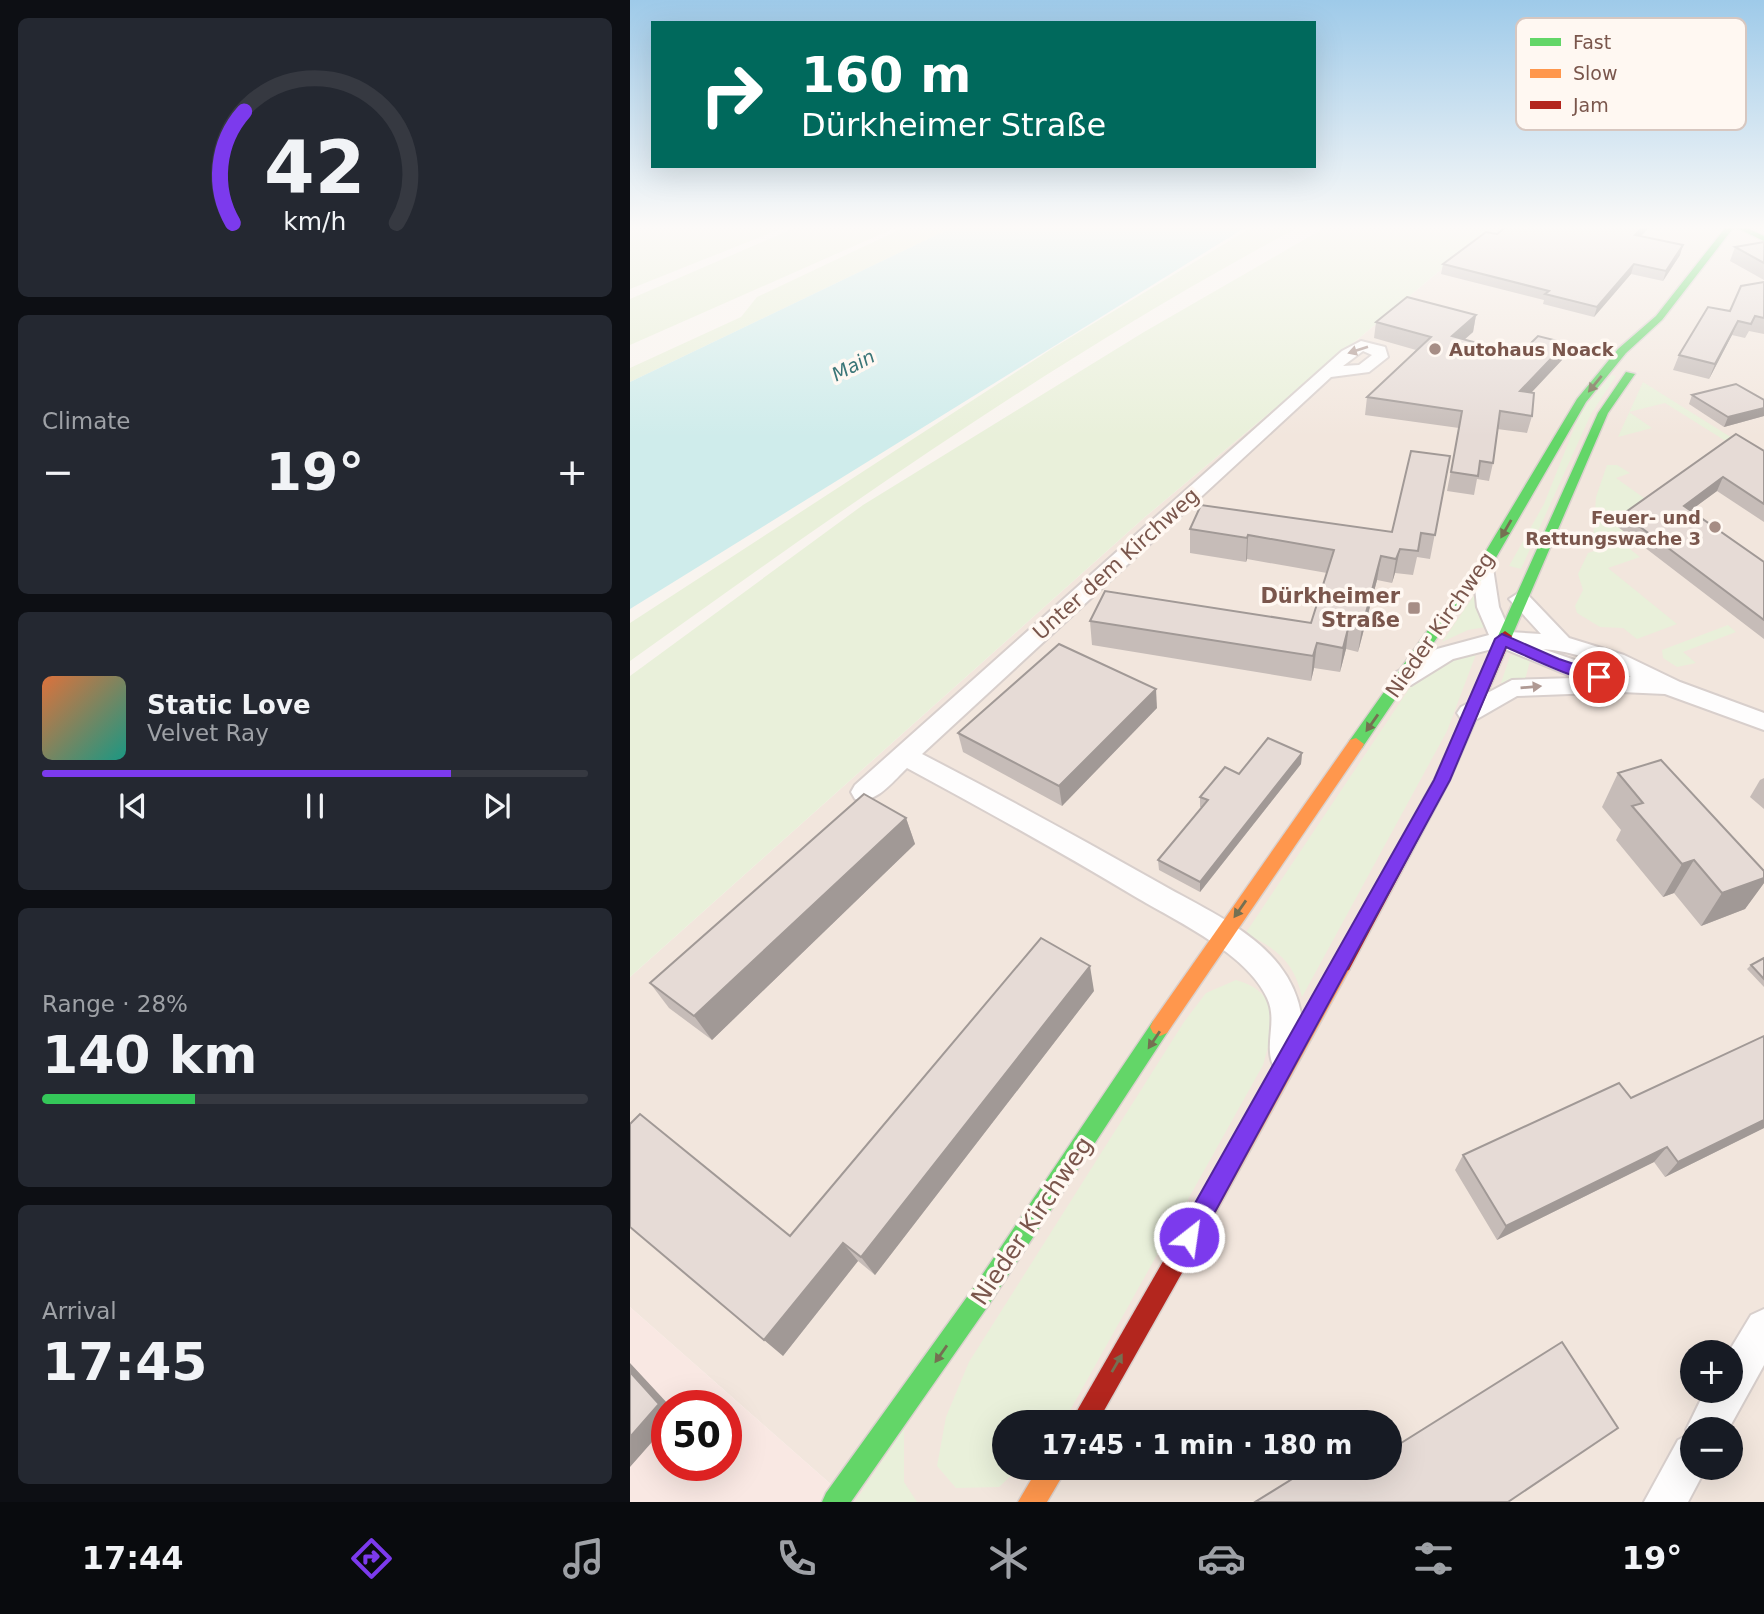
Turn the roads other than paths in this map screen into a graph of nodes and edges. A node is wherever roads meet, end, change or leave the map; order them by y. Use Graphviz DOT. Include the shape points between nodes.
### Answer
graph roads {
  1 [pos="1675,297"];
  2 [pos="1659,318"];
  3 [pos="1326,373"];
  4 [pos="1483,568"];
  5 [pos="1520,599"];
  6 [pos="1502,639"];
  7 [pos="1561,643"];
  8 [pos="1403,679"];
  9 [pos="1621,684"];
  10 [pos="1672,688"];
  11 [pos="1469,713"];
  12 [pos="1764,722"];
  13 [pos="906,756"];
  14 [pos="864,792"];
  15 [pos="1222,935"];
  16 [pos="1282,1073"];
  17 [pos="1764,1328"];
  18 [pos="1743,1364"];
  19 [pos="1090,1410"];
  20 [pos="1680,1475"];
  21 [pos="1047,1480"];
  22 [pos="835,1502"];
  23 [pos="1031,1502"];
  24 [pos="1665,1502"];
  1 -- 2 [label="main road, Nieder Kirchweg"];
  2 -- 4 [label="main road, Nieder Kirchweg, one-way" via="1622,351 1581,401"];
  2 -- 5 [label="main road, Nieder Kirchweg" via="1641,357 1603,413"];
  3 -- 13 [label="street, Unter dem Kirchweg"];
  4 -- 6 [label="street" via="1488,607"];
  4 -- 8 [label="main road, Nieder Kirchweg"];
  5 -- 6 [label="main road, Nieder Kirchweg"];
  5 -- 7 [label="street"];
  6 -- 7 [label="street"];
  6 -- 8 [label="street" via="1445,654"];
  6 -- 9 [label="street" via="1554,663"];
  6 -- 11 [label="main road, Nieder Kirchweg"];
  7 -- 10 [label="street" via="1616,660"];
  8 -- 15 [label="main road, Nieder Kirchweg, one-way"];
  9 -- 10 [label="street"];
  11 -- 9 [label="street, one-way" via="1512,688"];
  10 -- 12 [label="street"];
  11 -- 16 [label="main road, Nieder Kirchweg" via="1442,780"];
  13 -- 14 [label="street, Unter dem Kirchweg"];
  13 -- 15 [label="street" via="1052,834"];
  15 -- 16 [label="street, Nieder Kirchweg" via="1264,969 1280,990 1288,1024"];
  15 -- 22 [label="main road, Nieder Kirchweg, one-way" via="980,1298"];
  19 -- 16 [label="main road, Nieder Kirchweg, one-way"];
  17 -- 18 [label="street"];
  20 -- 24 [label="street"];
  21 -- 23 [label="main road"];
}
